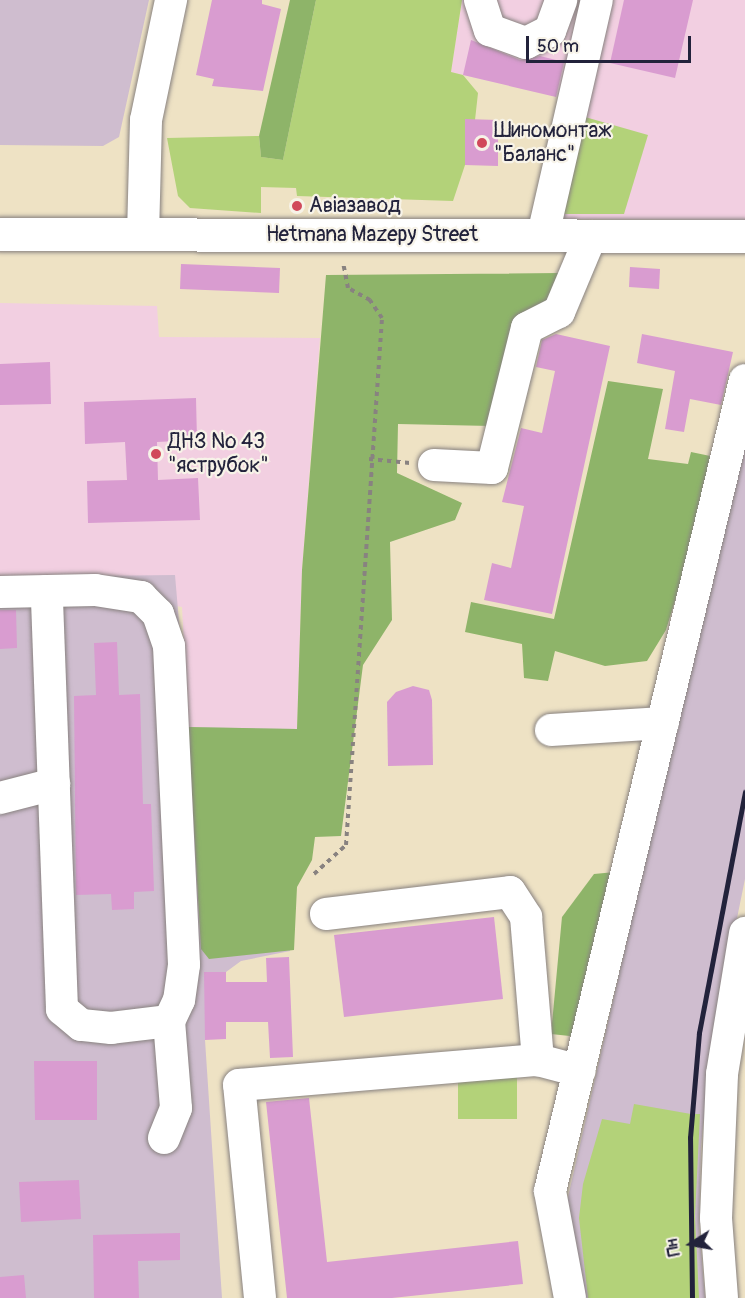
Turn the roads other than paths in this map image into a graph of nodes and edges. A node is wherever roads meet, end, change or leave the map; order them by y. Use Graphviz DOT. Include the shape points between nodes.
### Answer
graph roads {
  1 [pos="171,0"];
  2 [pos="480,0"];
  3 [pos="561,0"];
  4 [pos="597,0"];
  5 [pos="0,234"];
  6 [pos="142,235"];
  7 [pos="543,235"];
  8 [pos="591,236"];
  9 [pos="745,236"];
  10 [pos="745,380"];
  11 [pos="434,465"];
  12 [pos="47,591"];
  13 [pos="0,592"];
  14 [pos="663,723"];
  15 [pos="550,730"];
  16 [pos="54,784"];
  17 [pos="0,798"];
  18 [pos="326,914"];
  19 [pos="745,933"];
  20 [pos="169,1021"];
  21 [pos="538,1060"];
  22 [pos="579,1071"];
  23 [pos="164,1138"];
  24 [pos="260,1298"];
  25 [pos="570,1298"];
  26 [pos="722,1298"];
  1 -- 6 [label="street" via="146,120"];
  2 -- 3 [label="street" via="490,30 507,40 526,43 550,31"];
  4 -- 7 [label="street"];
  5 -- 6 [label="main road, Hetmana Mazepy Street"];
  6 -- 7 [label="main road, Hetmana Mazepy Street"];
  7 -- 8 [label="main road, Hetmana Mazepy Street"];
  8 -- 9 [label="main road, Hetmana Mazepy Street"];
  8 -- 11 [label="street" via="559,312 526,328 492,468"];
  10 -- 14 [label="street"];
  12 -- 13 [label="street"];
  12 -- 16 [label="street"];
  12 -- 20 [label="street" via="141,597 158,614 169,646 184,965 179,1000"];
  14 -- 15 [label="street"];
  14 -- 22 [label="street"];
  16 -- 17 [label="street"];
  16 -- 20 [label="street" via="62,1009 81,1025 111,1028"];
  18 -- 21 [label="street" via="510,892 526,917"];
  19 -- 26 [label="street" via="722,1074 716,1218"];
  20 -- 23 [label="street" via="176,1108"];
  21 -- 22 [label="street"];
  21 -- 24 [label="street" via="239,1085"];
  22 -- 25 [label="street" via="550,1191"];
}
